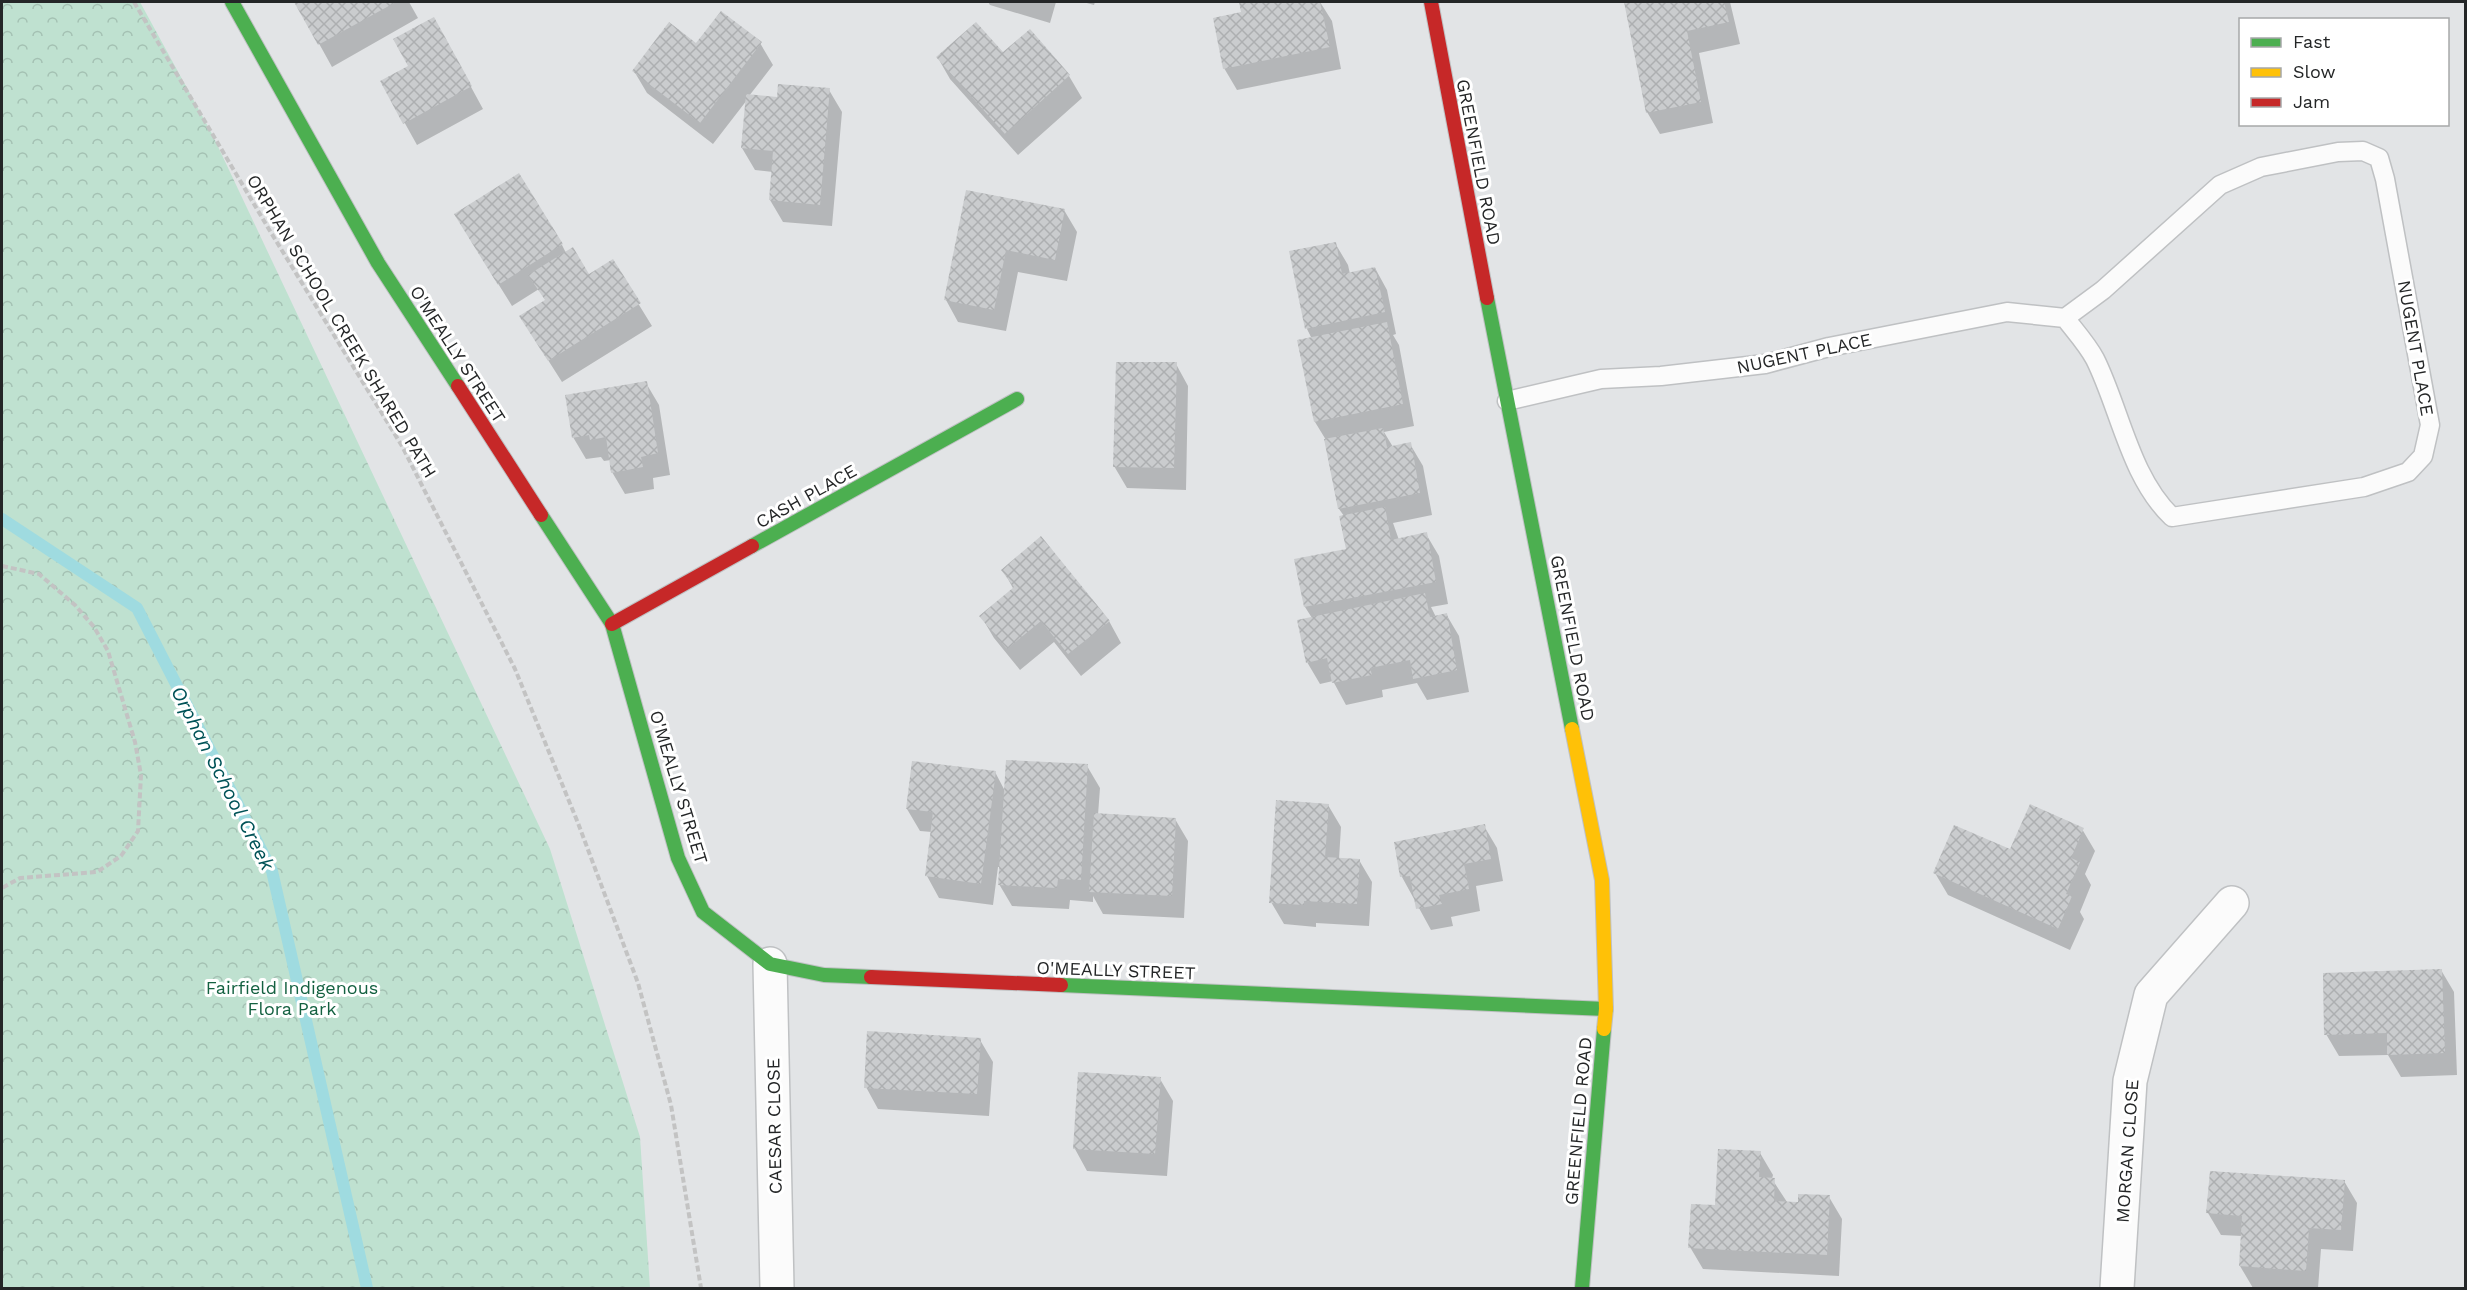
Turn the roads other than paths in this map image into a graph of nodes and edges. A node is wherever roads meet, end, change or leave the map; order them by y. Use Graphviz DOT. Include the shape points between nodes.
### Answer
graph roads {
  1 [pos="232,2"];
  2 [pos="1431,2"];
  3 [pos="2065,318"];
  4 [pos="1017,399"];
  5 [pos="1507,401"];
  6 [pos="612,624"];
  7 [pos="2232,903"];
  8 [pos="770,964"];
  9 [pos="1606,1009"];
  10 [pos="777,1288"];
  11 [pos="1582,1288"];
  12 [pos="2117,1288"];
  1 -- 6 [label="street, O'MEALLY STREET" via="378,262"];
  2 -- 5 [label="street, GREENFIELD ROAD"];
  3 -- 3 [label="lane, NUGENT PLACE" via="2220,185 2261,167 2363,151 2379,158 2385,179 2430,425 2423,456 2408,472 2364,487 2172,517 2161,506 2137,463 2095,360"];
  3 -- 5 [label="lane, NUGENT PLACE" via="2007,312 1829,347 1765,364 1601,379"];
  4 -- 6 [label="street, CASH PLACE"];
  5 -- 9 [label="street, GREENFIELD ROAD" via="1602,880"];
  6 -- 8 [label="street, O'MEALLY STREET" via="678,858 703,912"];
  7 -- 12 [label="street, MORGAN CLOSE" via="2151,995 2130,1081"];
  8 -- 9 [label="street, O'MEALLY STREET" via="824,975"];
  8 -- 10 [label="street, CAESAR CLOSE"];
  9 -- 11 [label="street, GREENFIELD ROAD"];
}
